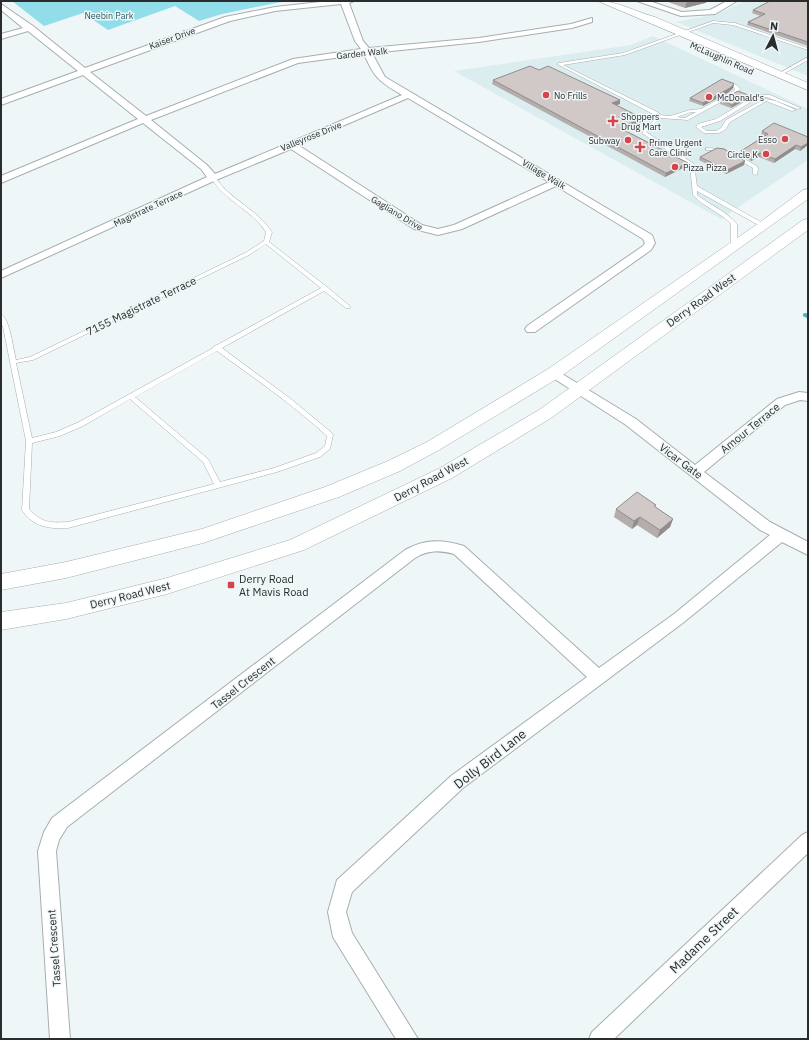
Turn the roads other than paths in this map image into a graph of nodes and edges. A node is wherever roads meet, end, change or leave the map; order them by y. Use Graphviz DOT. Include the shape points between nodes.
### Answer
graph roads {
  1 [pos="344,1"];
  2 [pos="350,1"];
  3 [pos="603,1"];
  4 [pos="641,1"];
  5 [pos="733,1"];
  6 [pos="1,6"];
  7 [pos="639,16"];
  8 [pos="589,20"];
  9 [pos="30,28"];
  10 [pos="686,33"];
  11 [pos="674,37"];
  12 [pos="1,38"];
  13 [pos="808,49"];
  14 [pos="367,51"];
  15 [pos="808,58"];
  16 [pos="82,71"];
  17 [pos="780,74"];
  18 [pos="721,80"];
  19 [pos="808,87"];
  20 [pos="409,95"];
  21 [pos="808,96"];
  22 [pos="1,102"];
  23 [pos="797,109"];
  24 [pos="657,116"];
  25 [pos="144,120"];
  26 [pos="290,144"];
  27 [pos="708,149"];
  28 [pos="755,174"];
  29 [pos="213,178"];
  30 [pos="1,180"];
  31 [pos="556,182"];
  32 [pos="694,188"];
  33 [pos="808,193"];
  34 [pos="808,223"];
  35 [pos="764,226"];
  36 [pos="266,242"];
  37 [pos="734,247"];
  38 [pos="773,249"];
  39 [pos="1,275"];
  40 [pos="325,288"];
  41 [pos="348,307"];
  42 [pos="1,316"];
  43 [pos="531,329"];
  44 [pos="216,347"];
  45 [pos="13,362"];
  46 [pos="554,373"];
  47 [pos="580,389"];
  48 [pos="130,396"];
  49 [pos="808,397"];
  50 [pos="29,441"];
  51 [pos="696,471"];
  52 [pos="218,486"];
  53 [pos="782,534"];
  54 [pos="808,549"];
  55 [pos="1,582"];
  56 [pos="1,620"];
  57 [pos="598,677"];
  58 [pos="808,841"];
  59 [pos="60,1039"];
  60 [pos="408,1039"];
  61 [pos="600,1039"];
  1 -- 2 [label="street, Kaiser Drive"];
  1 -- 14 [label="street, Village Walk" via="359,41"];
  1 -- 16 [label="street, Kaiser Drive" via="275,9 228,19"];
  3 -- 7 [label="street, McLaughlin Road"];
  4 -- 5 [label="street" via="682,14 712,12"];
  6 -- 9 [label="street"];
  7 -- 10 [label="street, McLaughlin Road"];
  7 -- 11 [label="street, McLaughlin Road" via="642,23"];
  8 -- 14 [label="street, Garden Walk" via="551,29 479,40"];
  9 -- 12 [label="street"];
  9 -- 16 [label="street"];
  10 -- 11 [label="lane"];
  10 -- 13 [label="lane" via="707,23 724,22"];
  10 -- 17 [label="street, McLaughlin Road"];
  11 -- 21 [label="street, McLaughlin Road"];
  11 -- 24 [label="lane" via="624,54 559,64"];
  14 -- 20 [label="street, Village Walk" via="382,79"];
  14 -- 25 [label="street, Garden Walk" via="296,61"];
  15 -- 17 [label="lane"];
  16 -- 22 [label="street, Kaiser Drive"];
  16 -- 25 [label="street"];
  17 -- 19 [label="street, McLaughlin Road"];
  18 -- 24 [label="lane" via="736,86 737,91 702,110 690,111 672,118"];
  20 -- 26 [label="street, Valleyrose Drive"];
  20 -- 31 [label="street, Village Walk"];
  23 -- 23 [label="lane" via="765,100 728,121 717,132 706,132 698,127 718,120 758,96 768,96"];
  24 -- 32 [label="lane" via="644,134 692,165"];
  25 -- 29 [label="street" via="204,167"];
  25 -- 30 [label="street"];
  26 -- 29 [label="street, Valleyrose Drive"];
  26 -- 31 [label="street, Gagliano Drive" via="427,231 438,232 458,227"];
  27 -- 28 [label="lane" via="720,149 755,166"];
  29 -- 36 [label="lane" via="218,187 264,222 269,232"];
  29 -- 39 [label="street, Magistrate Terrace"];
  31 -- 43 [label="street, Village Walk" via="648,237 650,243 621,267"];
  32 -- 35 [label="lane"];
  32 -- 37 [label="lane" via="695,195 702,202 723,213 734,224"];
  33 -- 35 [label="main road"];
  34 -- 38 [label="main road, Derry Road West"];
  35 -- 37 [label="main road"];
  35 -- 38 [label="main road" via="772,231"];
  36 -- 40 [label="lane"];
  36 -- 45 [label="lane, 7155 Magistrate Terrace" via="247,254 31,359"];
  37 -- 46 [label="main road"];
  38 -- 47 [label="main road, Derry Road West"];
  40 -- 41 [label="lane"];
  40 -- 44 [label="lane"];
  42 -- 45 [label="lane" via="6,327"];
  44 -- 48 [label="lane"];
  44 -- 52 [label="lane" via="300,409 330,435 328,447 318,455"];
  45 -- 50 [label="lane"];
  46 -- 47 [label="street, Vicar Gate"];
  46 -- 55 [label="main road" via="433,446 394,466 332,492 203,536 66,570"];
  47 -- 51 [label="street, Vicar Gate" via="631,422"];
  47 -- 56 [label="main road, Derry Road West" via="545,414 446,473 297,544 167,586 66,611"];
  48 -- 50 [label="lane" via="58,434"];
  48 -- 52 [label="lane" via="206,461"];
  49 -- 51 [label="street, Amour Terrace" via="799,396 781,402"];
  50 -- 52 [label="lane" via="26,510 36,521 46,526 68,525"];
  51 -- 53 [label="street, Vicar Gate" via="760,522"];
  53 -- 54 [label="street, Vicar Gate"];
  53 -- 57 [label="street, Dolly Bird Lane" via="679,618"];
  57 -- 59 [label="street, Tassel Crescent" via="458,550 437,544 410,554 61,821 54,830 47,851"];
  57 -- 60 [label="street, Dolly Bird Lane" via="457,782 344,886 337,912 343,937"];
  58 -- 61 [label="street, Madame Street"];
}
